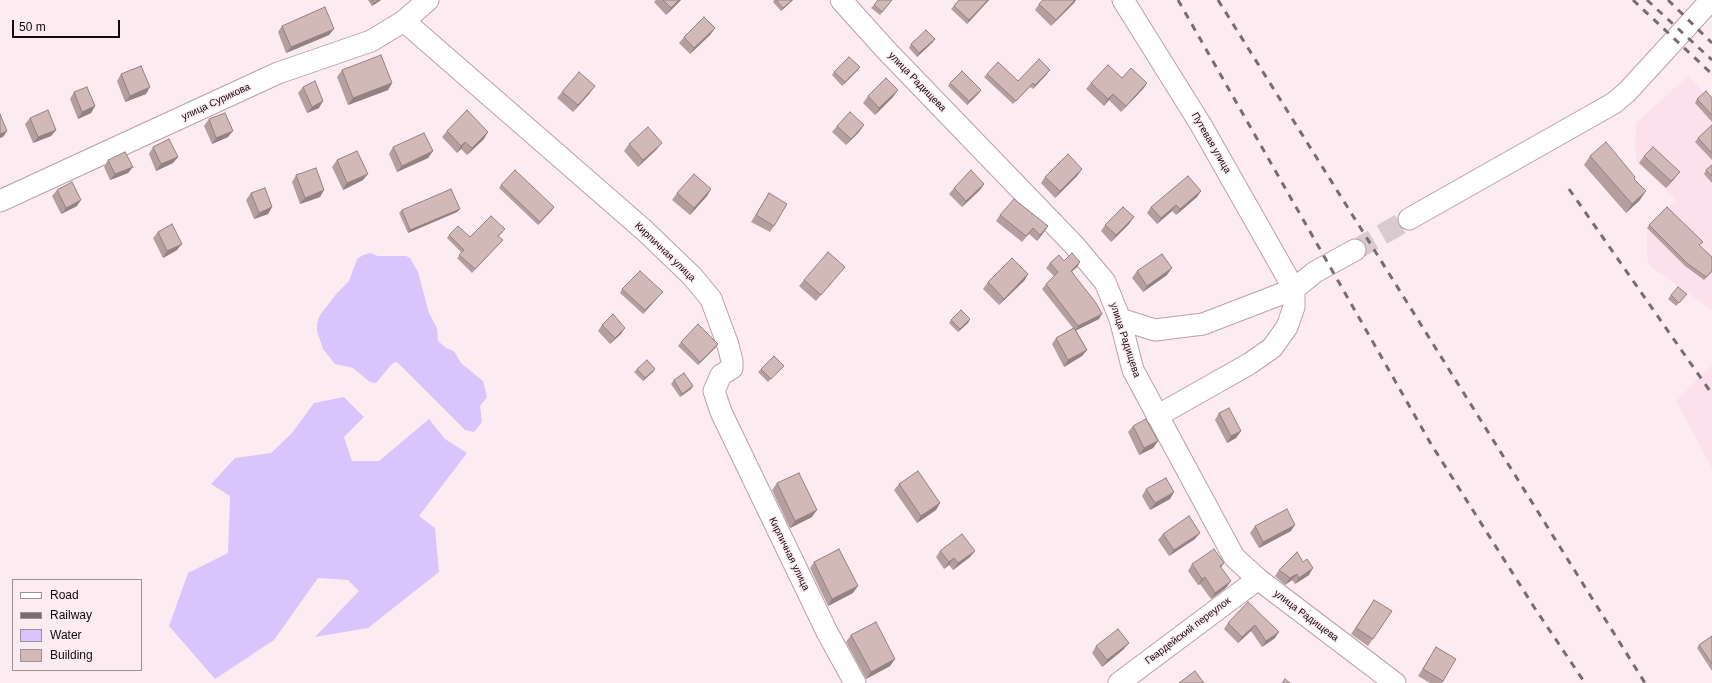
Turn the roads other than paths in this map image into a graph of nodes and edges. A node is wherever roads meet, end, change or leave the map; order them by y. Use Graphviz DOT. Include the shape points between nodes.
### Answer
graph roads {
  1 [pos="428,0"];
  2 [pos="841,0"];
  3 [pos="1123,0"];
  4 [pos="1711,0"];
  5 [pos="404,21"];
  6 [pos="0,201"];
  7 [pos="1409,219"];
  8 [pos="1355,250"];
  9 [pos="1294,289"];
  10 [pos="1120,319"];
  11 [pos="1157,416"];
  12 [pos="1258,580"];
  13 [pos="855,683"];
  14 [pos="1119,683"];
  15 [pos="1395,683"];
  1 -- 5 [label="street, улица Сурикова"];
  2 -- 10 [label="street, улица Радищева" via="1074,245 1105,282"];
  3 -- 9 [label="street, Путевая улица" via="1201,125"];
  4 -- 7 [label="street" via="1614,103"];
  5 -- 6 [label="street, улица Сурикова" via="371,42 278,73"];
  5 -- 13 [label="street, Кирпичная улица" via="644,230 692,276 711,299 732,361 732,368 721,375 714,391 721,412 827,632"];
  8 -- 9 [label="street" via="1315,272"];
  9 -- 10 [label="street" via="1203,324 1155,330"];
  9 -- 11 [label="street" via="1294,307 1287,327 1272,348 1249,364"];
  10 -- 11 [label="street, улица Радищева" via="1133,370"];
  11 -- 12 [label="street, улица Радищева" via="1234,557"];
  12 -- 14 [label="street, Гвардейский переулок"];
  12 -- 15 [label="street, улица Радищева"];
}
